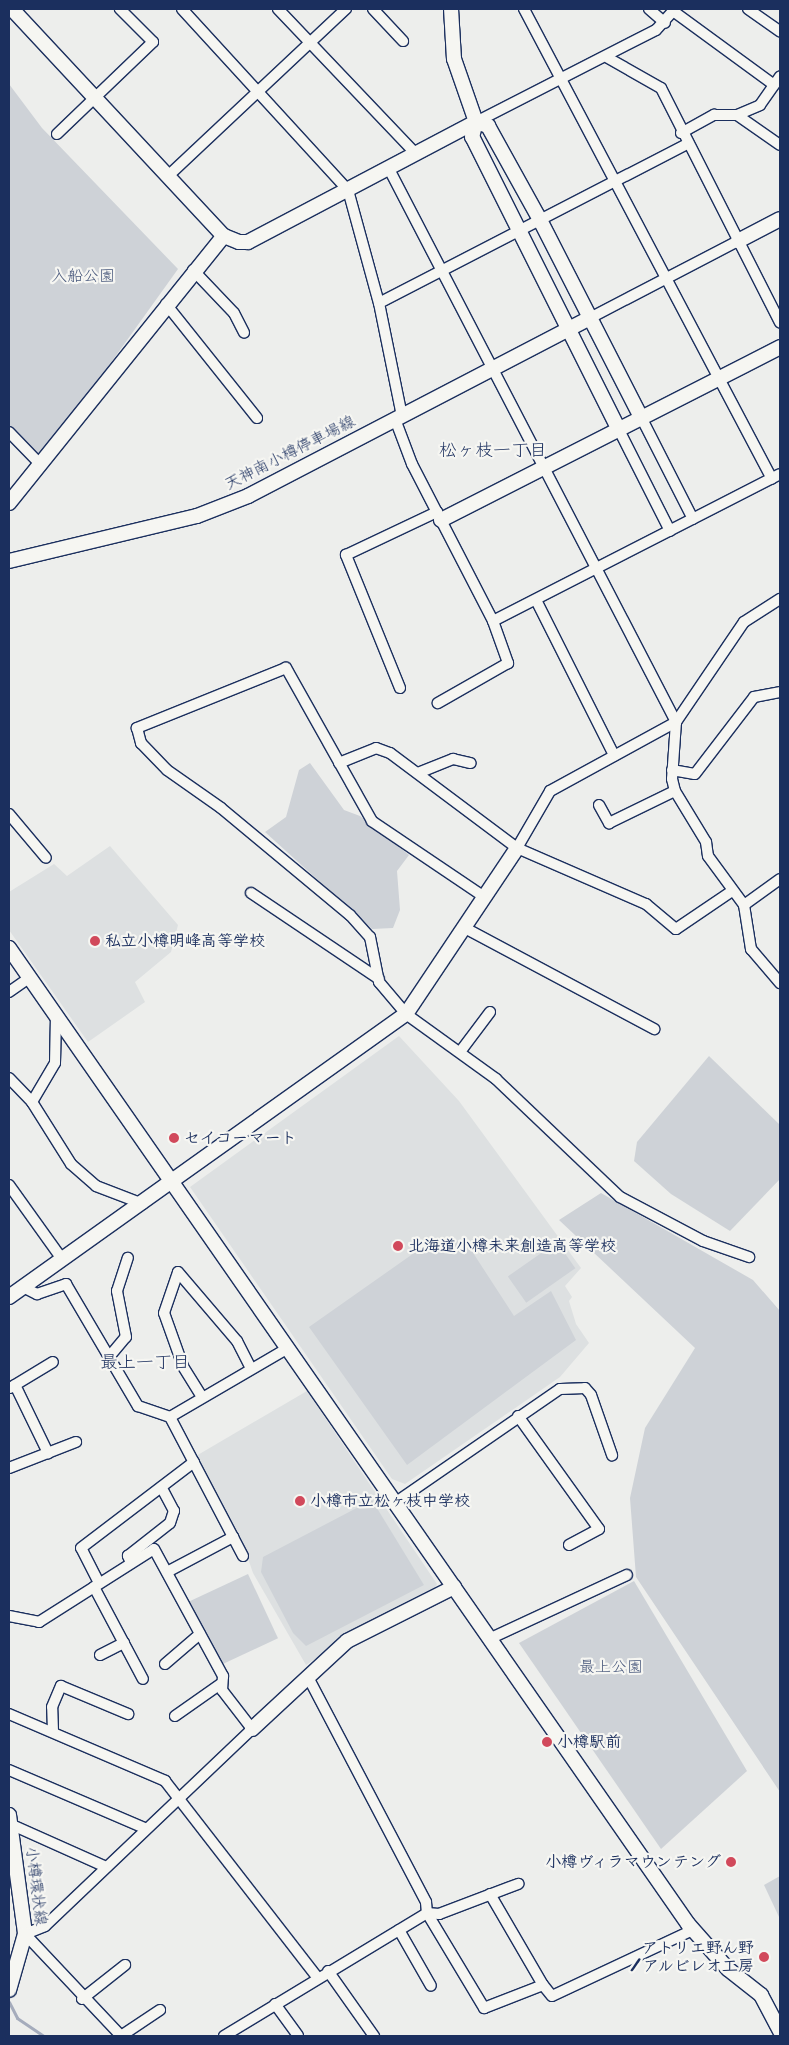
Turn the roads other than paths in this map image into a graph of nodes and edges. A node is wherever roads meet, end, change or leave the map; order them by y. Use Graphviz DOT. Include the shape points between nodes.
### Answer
graph roads {
  1 [pos="12,9"];
  2 [pos="120,9"];
  3 [pos="182,9"];
  4 [pos="278,9"];
  5 [pos="346,9"];
  6 [pos="373,9"];
  7 [pos="451,9"];
  8 [pos="524,9"];
  9 [pos="649,9"];
  10 [pos="748,9"];
  11 [pos="674,10"];
  12 [pos="665,23"];
  13 [pos="780,31"];
  14 [pos="403,40"];
  15 [pos="310,44"];
  16 [pos="608,58"];
  17 [pos="563,80"];
  18 [pos="777,80"];
  19 [pos="259,91"];
  20 [pos="95,98"];
  21 [pos="737,115"];
  22 [pos="476,122"];
  23 [pos="681,133"];
  24 [pos="57,134"];
  25 [pos="687,144"];
  26 [pos="780,146"];
  27 [pos="416,154"];
  28 [pos="389,169"];
  29 [pos="168,176"];
  30 [pos="616,181"];
  31 [pos="348,190"];
  32 [pos="780,219"];
  33 [pos="540,220"];
  34 [pos="518,231"];
  35 [pos="224,236"];
  36 [pos="738,241"];
  37 [pos="192,270"];
  38 [pos="443,270"];
  39 [pos="666,276"];
  40 [pos="379,303"];
  41 [pos="166,304"];
  42 [pos="590,318"];
  43 [pos="780,323"];
  44 [pos="569,328"];
  45 [pos="244,333"];
  46 [pos="780,347"];
  47 [pos="495,367"];
  48 [pos="718,377"];
  49 [pos="398,417"];
  50 [pos="257,418"];
  51 [pos="642,420"];
  52 [pos="619,430"];
  53 [pos="9,432"];
  54 [pos="39,464"];
  55 [pos="545,468"];
  56 [pos="776,476"];
  57 [pos="9,502"];
  58 [pos="439,516"];
  59 [pos="694,519"];
  60 [pos="670,532"];
  61 [pos="9,561"];
  62 [pos="596,569"];
  63 [pos="780,599"];
  64 [pos="536,600"];
  65 [pos="493,621"];
  66 [pos="400,688"];
  67 [pos="780,692"];
  68 [pos="438,703"];
  69 [pos="676,722"];
  70 [pos="614,755"];
  71 [pos="339,763"];
  72 [pos="471,763"];
  73 [pos="672,770"];
  74 [pos="418,773"];
  75 [pos="676,791"];
  76 [pos="599,805"];
  77 [pos="9,814"];
  78 [pos="517,848"];
  79 [pos="46,858"];
  80 [pos="780,879"];
  81 [pos="732,891"];
  82 [pos="251,893"];
  83 [pos="483,896"];
  84 [pos="744,905"];
  85 [pos="463,927"];
  86 [pos="9,948"];
  87 [pos="29,978"];
  88 [pos="379,978"];
  89 [pos="780,983"];
  90 [pos="9,992"];
  91 [pos="490,1012"];
  92 [pos="406,1014"];
  93 [pos="56,1016"];
  94 [pos="654,1029"];
  95 [pos="460,1052"];
  96 [pos="9,1078"];
  97 [pos="32,1102"];
  98 [pos="172,1184"];
  99 [pos="9,1185"];
  100 [pos="143,1204"];
  101 [pos="749,1257"];
  102 [pos="128,1258"];
  103 [pos="62,1259"];
  104 [pos="23,1287"];
  105 [pos="9,1297"];
  106 [pos="288,1348"];
  107 [pos="109,1357"];
  108 [pos="53,1362"];
  109 [pos="251,1368"];
  110 [pos="12,1386"];
  111 [pos="202,1398"];
  112 [pos="518,1416"];
  113 [pos="170,1417"];
  114 [pos="76,1442"];
  115 [pos="48,1453"];
  116 [pos="612,1455"];
  117 [pos="194,1462"];
  118 [pos="9,1468"];
  119 [pos="161,1487"];
  120 [pos="396,1502"];
  121 [pos="233,1537"];
  122 [pos="569,1545"];
  123 [pos="243,1556"];
  124 [pos="132,1563"];
  125 [pos="167,1572"];
  126 [pos="628,1575"];
  127 [pos="97,1585"];
  128 [pos="454,1586"];
  129 [pos="9,1616"];
  130 [pos="200,1634"];
  131 [pos="490,1639"];
  132 [pos="124,1643"];
  133 [pos="100,1655"];
  134 [pos="165,1664"];
  135 [pos="309,1678"];
  136 [pos="143,1679"];
  137 [pos="222,1683"];
  138 [pos="9,1714"];
  139 [pos="128,1714"];
  140 [pos="175,1716"];
  141 [pos="252,1729"];
  142 [pos="53,1731"];
  143 [pos="9,1770"];
  144 [pos="178,1796"];
  145 [pos="10,1828"];
  146 [pos="144,1828"];
  147 [pos="106,1867"];
  148 [pos="518,1884"];
  149 [pos="490,1894"];
  150 [pos="427,1913"];
  151 [pos="399,1930"];
  152 [pos="693,1930"];
  153 [pos="24,1934"];
  154 [pos="125,1965"];
  155 [pos="328,1971"];
  156 [pos="318,1977"];
  157 [pos="543,1985"];
  158 [pos="431,1986"];
  159 [pos="10,1987"];
  160 [pos="82,1998"];
  161 [pos="275,2004"];
  162 [pos="160,2010"];
  163 [pos="780,2031"];
  164 [pos="121,2036"];
  165 [pos="224,2036"];
  166 [pos="298,2036"];
  167 [pos="374,2036"];
  1 -- 20 [label="street"];
  2 -- 20 [label="street" via="153,42"];
  3 -- 19 [label="street"];
  4 -- 15 [label="street"];
  5 -- 15 [label="street"];
  6 -- 14 [label="street"];
  7 -- 22 [label="street" via="454,59"];
  8 -- 17 [label="street"];
  9 -- 12 [label="street"];
  10 -- 13 [label="street"];
  11 -- 12 [label="street"];
  11 -- 18 [label="street"];
  12 -- 16 [label="street"];
  15 -- 19 [label="street"];
  15 -- 27 [label="street"];
  16 -- 17 [label="street"];
  16 -- 23 [label="street" via="661,88"];
  17 -- 22 [label="street"];
  17 -- 30 [label="street"];
  18 -- 21 [label="street" via="760,105"];
  19 -- 29 [label="street"];
  19 -- 31 [label="street"];
  20 -- 24 [label="street"];
  20 -- 29 [label="street"];
  21 -- 23 [label="street" via="714,115"];
  21 -- 26 [label="street"];
  22 -- 27 [label="street"];
  22 -- 33 [label="street" via="488,126"];
  22 -- 34 [label="street" via="472,137"];
  23 -- 25 [label="street"];
  25 -- 30 [label="street"];
  25 -- 36 [label="street"];
  27 -- 28 [label="street"];
  28 -- 31 [label="street"];
  28 -- 38 [label="street"];
  29 -- 35 [label="street"];
  30 -- 33 [label="street"];
  30 -- 39 [label="street"];
  31 -- 35 [label="street" via="248,242"];
  31 -- 40 [label="street"];
  32 -- 36 [label="street"];
  33 -- 34 [label="street"];
  33 -- 42 [label="street"];
  34 -- 38 [label="street"];
  34 -- 44 [label="street"];
  35 -- 37 [label="street"];
  36 -- 39 [label="street"];
  36 -- 43 [label="street"];
  37 -- 41 [label="street"];
  37 -- 45 [label="street" via="234,313"];
  38 -- 40 [label="street"];
  38 -- 47 [label="street"];
  39 -- 42 [label="street"];
  39 -- 48 [label="street"];
  40 -- 49 [label="street"];
  41 -- 50 [label="street"];
  41 -- 54 [label="street"];
  42 -- 44 [label="street, 天神南小樽停車場線"];
  42 -- 51 [label="street"];
  44 -- 47 [label="street, 天神南小樽停車場線"];
  44 -- 52 [label="street"];
  46 -- 48 [label="street"];
  47 -- 49 [label="street, 天神南小樽停車場線"];
  47 -- 55 [label="street"];
  48 -- 51 [label="street"];
  48 -- 56 [label="street"];
  49 -- 58 [label="street"];
  49 -- 61 [label="street, 天神南小樽停車場線" via="248,496 197,516"];
  51 -- 52 [label="street"];
  51 -- 59 [label="street"];
  52 -- 55 [label="street"];
  52 -- 60 [label="street"];
  53 -- 54 [label="street"];
  54 -- 57 [label="street"];
  55 -- 58 [label="street"];
  55 -- 62 [label="street"];
  56 -- 59 [label="street"];
  58 -- 65 [label="street"];
  58 -- 66 [label="street" via="346,555"];
  59 -- 60 [label="street"];
  60 -- 62 [label="street"];
  62 -- 64 [label="street"];
  62 -- 69 [label="street"];
  63 -- 69 [label="street" via="744,622"];
  64 -- 65 [label="street"];
  64 -- 70 [label="street"];
  65 -- 68 [label="street" via="508,663"];
  67 -- 73 [label="street" via="754,697 696,774"];
  69 -- 70 [label="street"];
  69 -- 73 [label="street"];
  70 -- 78 [label="street" via="550,791"];
  71 -- 74 [label="street" via="376,748"];
  71 -- 83 [label="street" via="372,821"];
  71 -- 88 [label="street" via="286,668 137,728 141,743 167,770 228,814 350,915 370,937"];
  72 -- 74 [label="street" via="454,759"];
  73 -- 75 [label="street"];
  74 -- 78 [label="street"];
  75 -- 76 [label="street" via="609,824"];
  75 -- 81 [label="street"];
  77 -- 79 [label="street"];
  78 -- 81 [label="street" via="646,904 676,930"];
  78 -- 83 [label="street"];
  80 -- 84 [label="street"];
  81 -- 84 [label="street"];
  82 -- 88 [label="street"];
  83 -- 85 [label="street"];
  84 -- 89 [label="street" via="751,949"];
  85 -- 92 [label="street"];
  85 -- 94 [label="street"];
  86 -- 87 [label="street"];
  87 -- 90 [label="street"];
  87 -- 93 [label="street"];
  88 -- 92 [label="street"];
  91 -- 95 [label="street"];
  92 -- 95 [label="street"];
  92 -- 98 [label="street"];
  93 -- 97 [label="street" via="55,1063"];
  93 -- 98 [label="street"];
  95 -- 101 [label="street" via="496,1079 620,1197 703,1241"];
  96 -- 97 [label="street"];
  97 -- 100 [label="street" via="71,1164 96,1186"];
  98 -- 100 [label="street"];
  98 -- 106 [label="street"];
  99 -- 103 [label="street"];
  100 -- 103 [label="street"];
  102 -- 107 [label="street" via="117,1291 126,1337"];
  103 -- 104 [label="street"];
  104 -- 105 [label="street"];
  104 -- 107 [label="street" via="37,1294 66,1284"];
  106 -- 109 [label="street"];
  106 -- 120 [label="street"];
  107 -- 113 [label="street" via="138,1406"];
  108 -- 110 [label="street"];
  109 -- 111 [label="street"];
  109 -- 111 [label="street" via="236,1341 178,1272 164,1313 183,1366"];
  110 -- 115 [label="street"];
  111 -- 113 [label="street"];
  112 -- 116 [label="street" via="560,1389 585,1388"];
  112 -- 120 [label="street"];
  112 -- 122 [label="street" via="599,1529"];
  113 -- 117 [label="street"];
  114 -- 115 [label="street"];
  115 -- 118 [label="street"];
  117 -- 119 [label="street"];
  117 -- 121 [label="street"];
  119 -- 124 [label="street" via="174,1512 170,1523 128,1556"];
  119 -- 127 [label="street" via="81,1548"];
  120 -- 128 [label="street"];
  121 -- 123 [label="street"];
  121 -- 125 [label="street"];
  124 -- 125 [label="street" via="154,1549"];
  124 -- 127 [label="street"];
  125 -- 130 [label="street"];
  126 -- 131 [label="street"];
  127 -- 129 [label="street" via="38,1622"];
  127 -- 132 [label="street"];
  128 -- 131 [label="street"];
  128 -- 135 [label="street" via="347,1640"];
  130 -- 134 [label="street"];
  130 -- 137 [label="street"];
  131 -- 152 [label="street"];
  132 -- 133 [label="street"];
  132 -- 136 [label="street"];
  135 -- 141 [label="street"];
  135 -- 150 [label="street" via="426,1902"];
  137 -- 140 [label="street"];
  137 -- 141 [label="street" via="222,1690"];
  138 -- 142 [label="street"];
  139 -- 142 [label="street" via="61,1686 52,1707"];
  141 -- 144 [label="street"];
  142 -- 144 [label="street" via="165,1781"];
  143 -- 146 [label="street"];
  144 -- 146 [label="street"];
  144 -- 156 [label="street"];
  145 -- 147 [label="street"];
  145 -- 153 [label="street, 小樽環状線"];
  146 -- 147 [label="street"];
  147 -- 153 [label="street" via="45,1926"];
  148 -- 149 [label="street"];
  149 -- 150 [label="street" via="439,1914"];
  149 -- 157 [label="street"];
  150 -- 151 [label="street"];
  150 -- 157 [label="street" via="484,2008"];
  151 -- 155 [label="street"];
  151 -- 158 [label="street"];
  152 -- 157 [label="street" via="552,1996"];
  152 -- 163 [label="street" via="728,1969 761,1995"];
  153 -- 159 [label="street, 小樽環状線"];
  153 -- 160 [label="street"];
  154 -- 160 [label="street"];
  155 -- 156 [label="street"];
  155 -- 167 [label="street"];
  156 -- 161 [label="street"];
  160 -- 164 [label="street"];
  161 -- 165 [label="street"];
  161 -- 166 [label="street"];
  162 -- 164 [label="street"];
}
